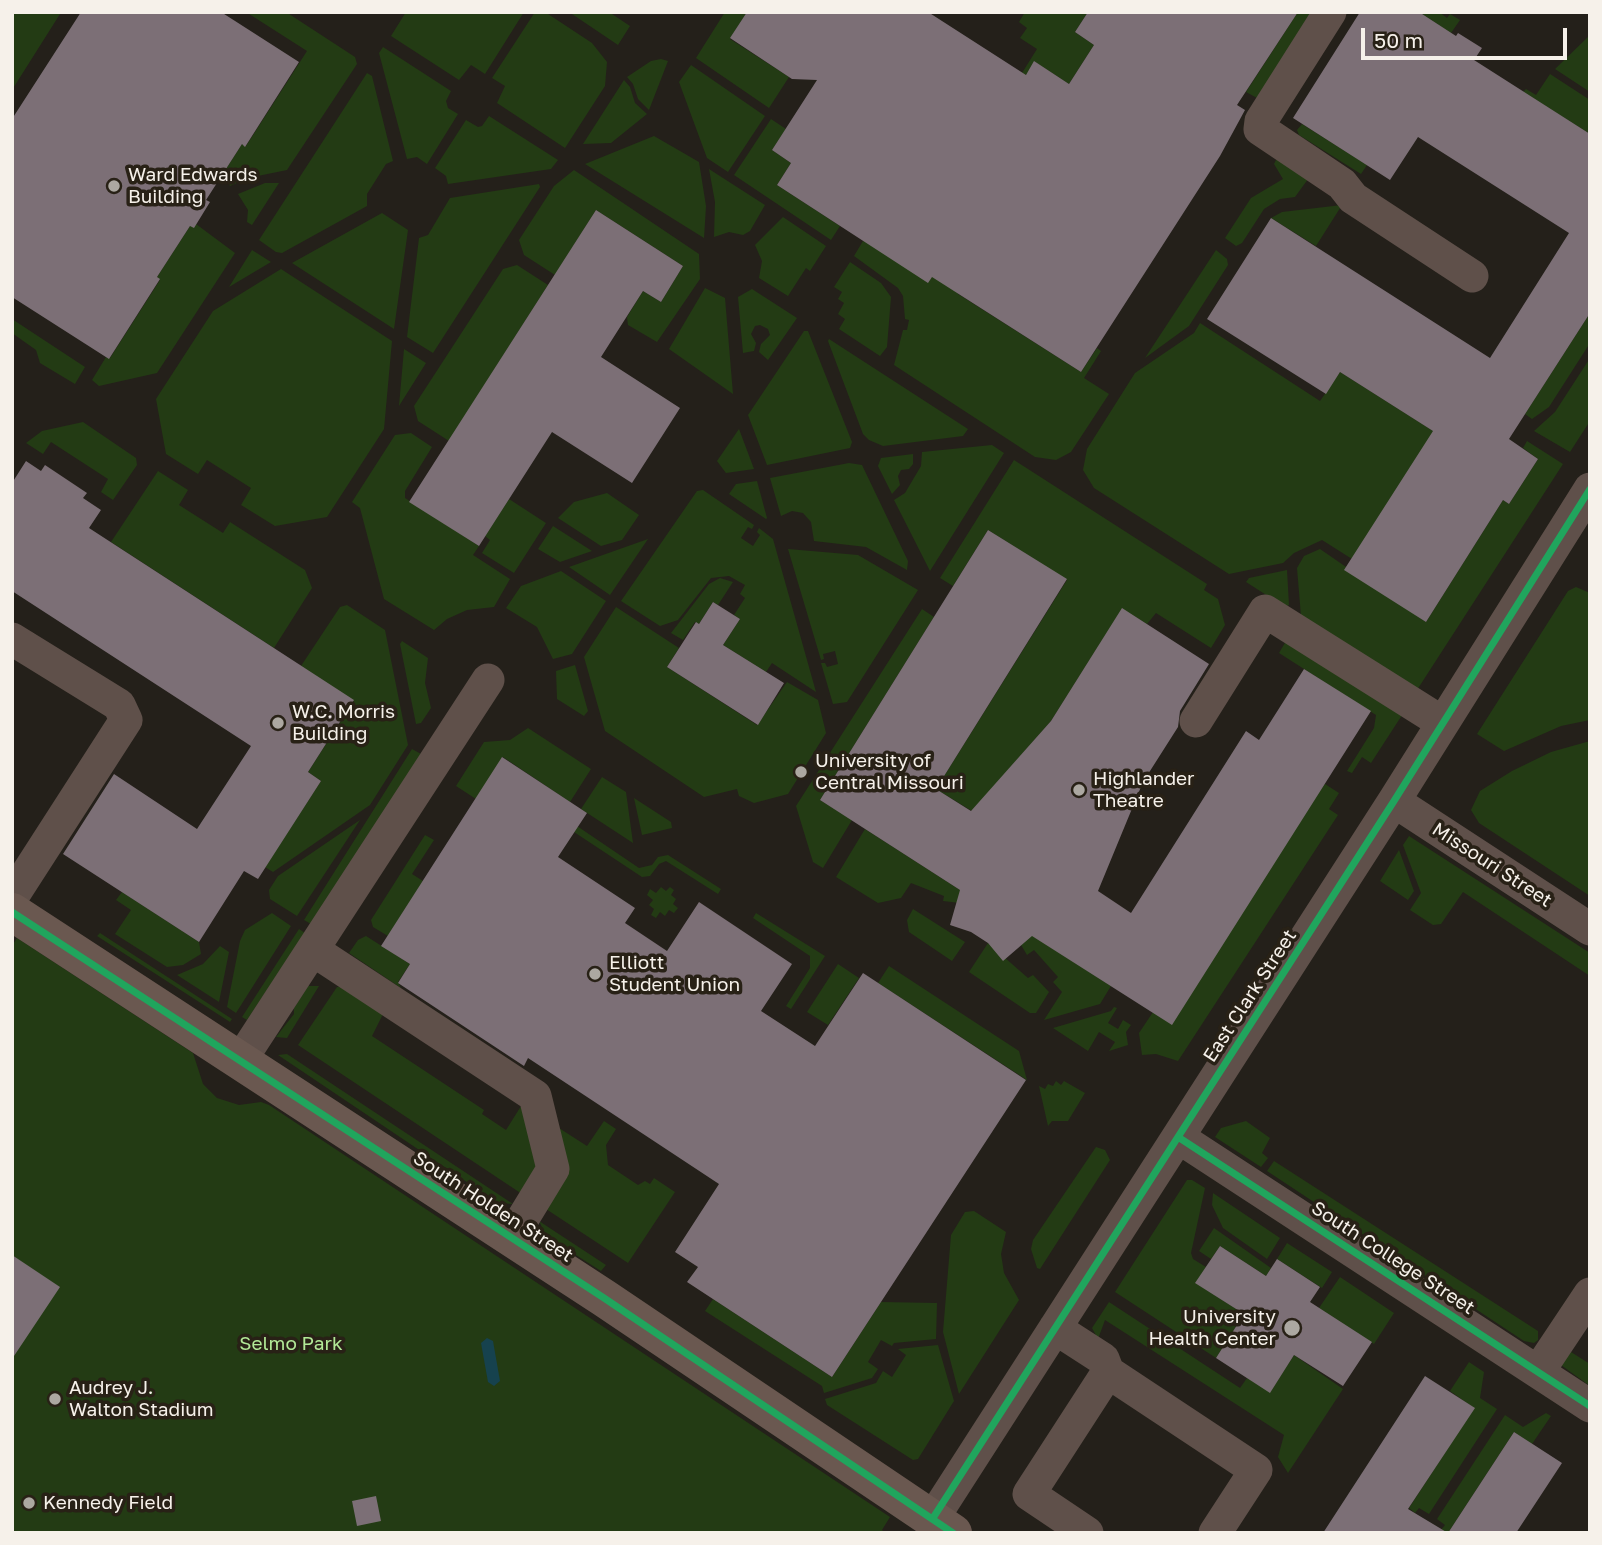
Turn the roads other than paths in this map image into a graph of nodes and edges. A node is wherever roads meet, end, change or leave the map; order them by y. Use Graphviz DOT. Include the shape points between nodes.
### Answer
graph roads {
  1 [pos="1330,12"];
  2 [pos="1472,276"];
  3 [pos="1590,489"];
  4 [pos="12,639"];
  5 [pos="488,680"];
  6 [pos="1196,720"];
  7 [pos="1443,723"];
  8 [pos="1394,801"];
  9 [pos="12,897"];
  10 [pos="12,912"];
  11 [pos="1590,929"];
  12 [pos="313,950"];
  13 [pos="240,1061"];
  14 [pos="1178,1137"];
  15 [pos="511,1238"];
  16 [pos="1590,1294"];
  17 [pos="1049,1338"];
  18 [pos="1108,1372"];
  19 [pos="1538,1372"];
  20 [pos="1590,1406"];
  21 [pos="943,1526"];
  22 [pos="1087,1533"];
  23 [pos="1215,1533"];
  1 -- 2 [label="street" via="1261,121 1261,129 1342,184 1353,198"];
  3 -- 7 [label="street, East Clark Street"];
  4 -- 9 [label="street" via="119,705 126,720"];
  5 -- 12 [label="street"];
  6 -- 7 [label="street" via="1265,611"];
  7 -- 8 [label="street, East Clark Street"];
  8 -- 11 [label="street, Missouri Street"];
  8 -- 14 [label="street, East Clark Street"];
  10 -- 13 [label="main road, South Holden Street"];
  12 -- 13 [label="street"];
  12 -- 15 [label="street" via="535,1096 553,1169"];
  13 -- 15 [label="main road, South Holden Street"];
  14 -- 17 [label="street, East Clark Street"];
  14 -- 19 [label="street, South College Street"];
  15 -- 21 [label="main road, South Holden Street"];
  16 -- 19 [label="street"];
  17 -- 18 [label="street" via="1103,1359"];
  17 -- 21 [label="street, East Clark Street"];
  18 -- 22 [label="street" via="1029,1494"];
  18 -- 23 [label="street" via="1256,1470"];
  19 -- 20 [label="street, South College Street"];
}
